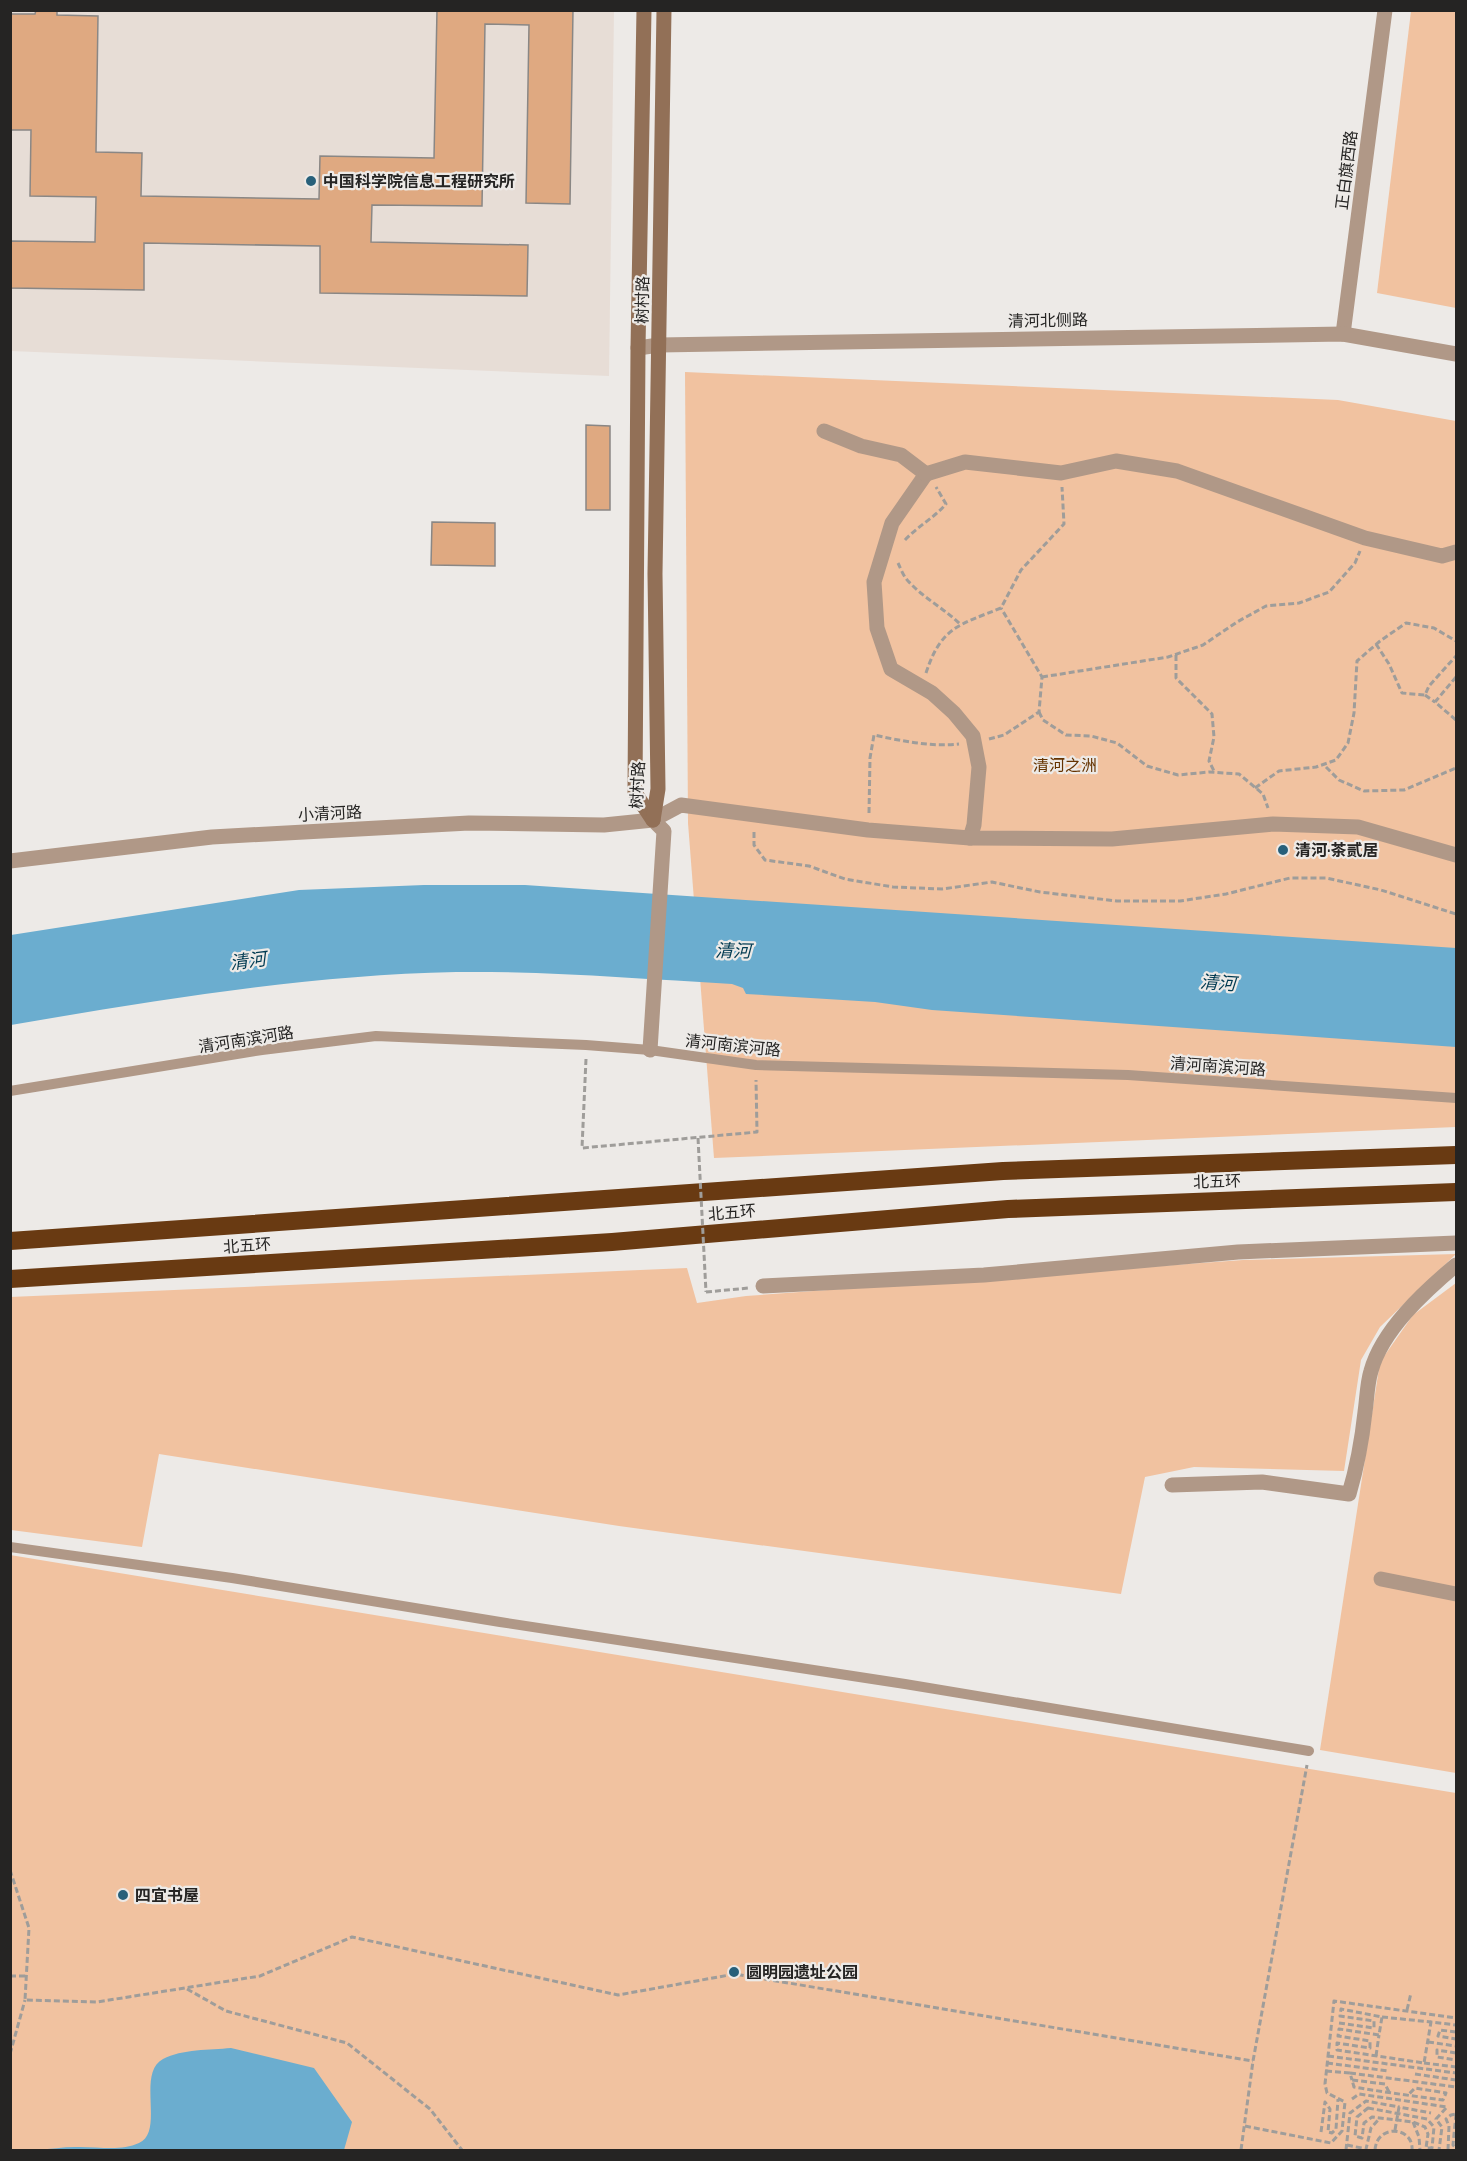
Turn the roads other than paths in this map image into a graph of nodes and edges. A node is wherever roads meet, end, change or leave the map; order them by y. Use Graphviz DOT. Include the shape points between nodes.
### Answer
graph roads {
  1 [pos="644,10"];
  2 [pos="664,10"];
  3 [pos="1385,10"];
  4 [pos="1342,334"];
  5 [pos="659,345"];
  6 [pos="638,348"];
  7 [pos="1456,354"];
  8 [pos="824,431"];
  9 [pos="926,474"];
  10 [pos="1456,552"];
  11 [pos="653,820"];
  12 [pos="970,838"];
  13 [pos="1456,855"];
  14 [pos="10,861"];
  15 [pos="650,1050"];
  16 [pos="10,1091"];
  17 [pos="1456,1098"];
  18 [pos="1456,1155"];
  19 [pos="1456,1192"];
  20 [pos="10,1241"];
  21 [pos="1456,1244"];
  22 [pos="1456,1265"];
  23 [pos="10,1279"];
  24 [pos="763,1286"];
  25 [pos="1172,1485"];
  26 [pos="10,1547"];
  27 [pos="1381,1579"];
  28 [pos="1456,1594"];
  29 [pos="1309,1751"];
  1 -- 6 [label="main road, 树村路"];
  2 -- 5 [label="main road, 树村路"];
  3 -- 4 [label="street, 正白旗西路"];
  4 -- 5 [label="street, 清河北侧路"];
  4 -- 7 [label="street, 清河北侧路"];
  5 -- 6 [label="street, 清河北侧路"];
  5 -- 11 [label="main road, 树村路" via="658,789"];
  6 -- 11 [label="main road, 树村路" via="635,793"];
  8 -- 9 [label="street" via="861,446 901,455"];
  9 -- 10 [label="street" via="964,462 1061,473 1116,461 1177,471 1365,538 1442,556"];
  9 -- 12 [label="street" via="892,523 874,582 877,628 891,669 932,693 973,736 979,767"];
  11 -- 12 [label="street" via="681,805 868,830"];
  11 -- 14 [label="street, 小清河路" via="604,825 469,823 212,837"];
  11 -- 15 [label="street" via="664,831"];
  12 -- 13 [label="street" via="1112,839 1273,824 1358,827"];
  15 -- 16 [label="lane, 清河南滨河路" via="376,1036 262,1050"];
  15 -- 17 [label="lane, 清河南滨河路" via="756,1065 1128,1075"];
  18 -- 20 [label="highway, 北五环" via="1003,1172"];
  19 -- 23 [label="highway, 北五环" via="1008,1209 612,1242"];
  21 -- 24 [label="street" via="1238,1252 984,1275"];
  22 -- 25 [label="street" via="1399,1321 1376,1354 1349,1494 1262,1482"];
  26 -- 29 [label="lane" via="232,1578"];
  27 -- 28 [label="street"];
}
